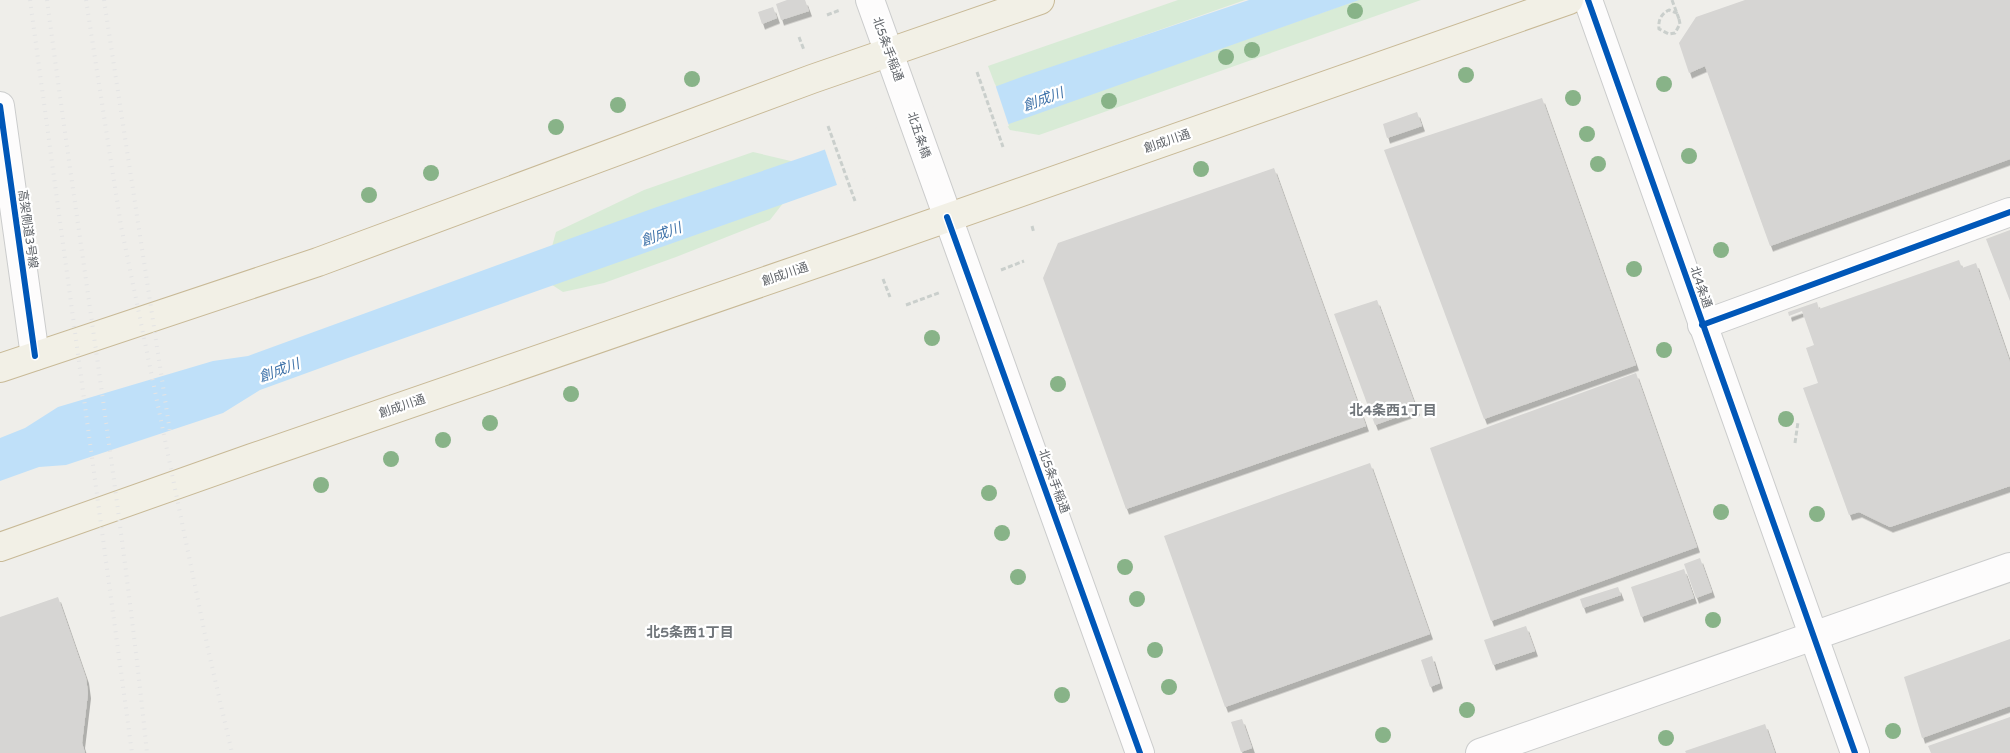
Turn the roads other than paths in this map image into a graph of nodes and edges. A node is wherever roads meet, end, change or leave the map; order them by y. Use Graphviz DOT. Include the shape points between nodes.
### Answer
graph roads {
  1 [pos="870,0"];
  2 [pos="1040,0"];
  3 [pos="1569,0"];
  4 [pos="1588,0"];
  5 [pos="889,52"];
  6 [pos="906,98"];
  7 [pos="0,106"];
  8 [pos="932,173"];
  9 [pos="2010,212"];
  10 [pos="948,217"];
  11 [pos="1702,325"];
  12 [pos="35,356"];
  13 [pos="0,368"];
  14 [pos="0,546"];
  15 [pos="2010,567"];
  16 [pos="1815,637"];
  17 [pos="1140,753"];
  18 [pos="1480,753"];
  19 [pos="1856,753"];
  1 -- 5 [label="street, 北5条手稲通"];
  2 -- 5 [label="highway"];
  3 -- 10 [label="highway, 創成川通"];
  4 -- 11 [label="street, 北4条通"];
  5 -- 6 [label="street, 北5条手稲通"];
  5 -- 12 [label="highway" via="318,262"];
  6 -- 8 [label="street, 北五条橋"];
  7 -- 12 [label="street, 高架側道3号線"];
  8 -- 10 [label="street, 北5条手稲通"];
  9 -- 11 [label="street"];
  10 -- 14 [label="highway, 創成川通"];
  10 -- 17 [label="street, 北5条手稲通"];
  11 -- 16 [label="street, 北4条通"];
  12 -- 13 [label="highway"];
  15 -- 16 [label="street"];
  16 -- 18 [label="street"];
  16 -- 19 [label="street, 北4条通"];
}
